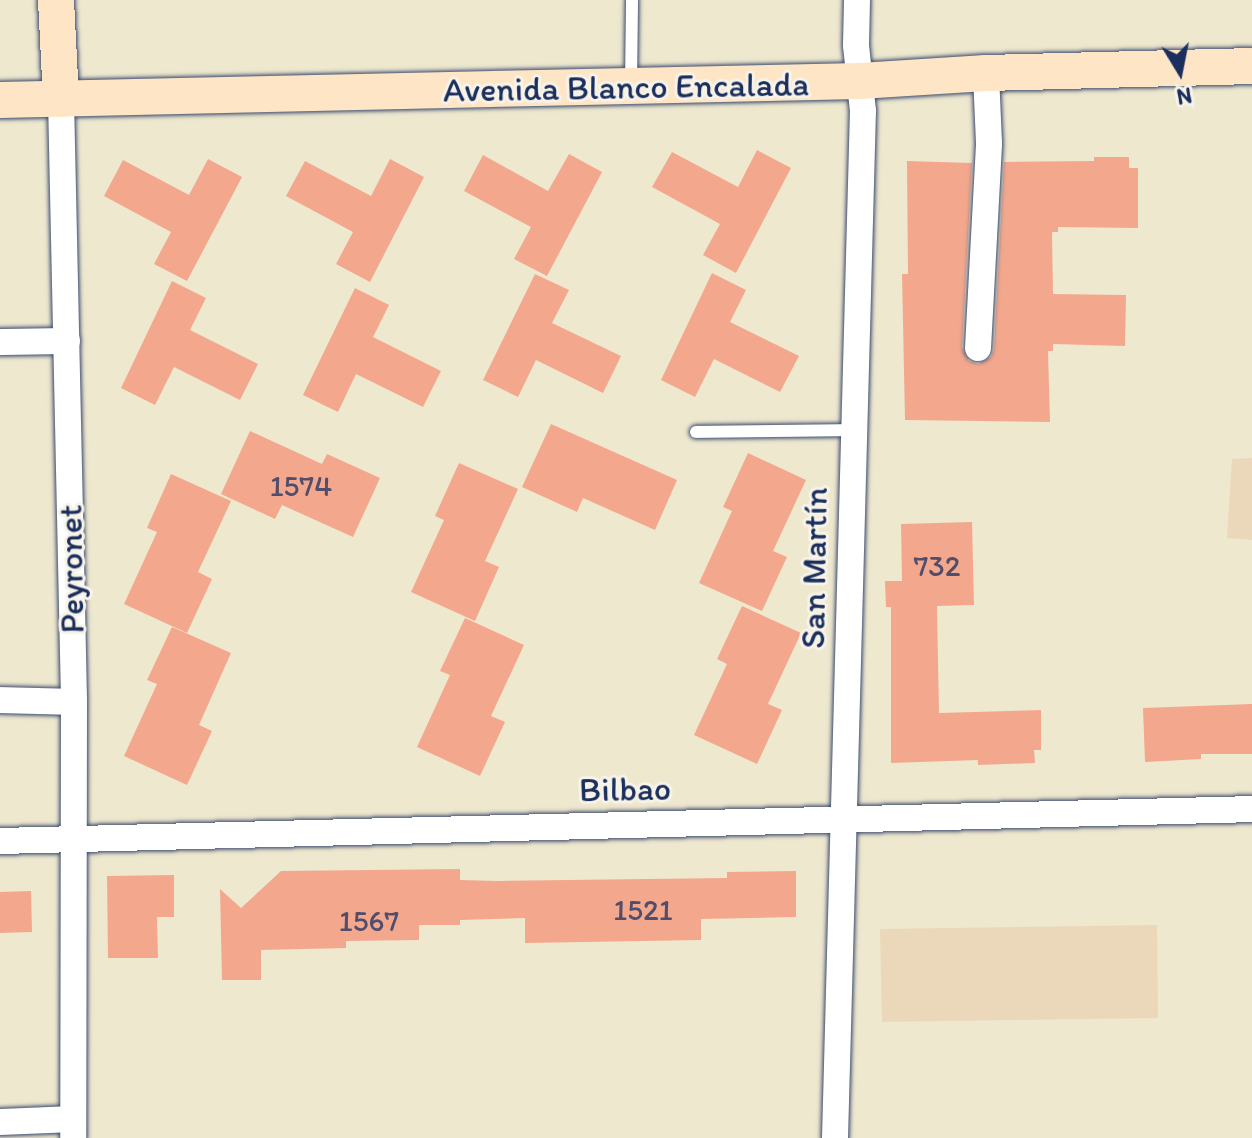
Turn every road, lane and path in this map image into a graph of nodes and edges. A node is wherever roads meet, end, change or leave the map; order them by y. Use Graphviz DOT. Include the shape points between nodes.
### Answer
graph roads {
  1 [pos="56,0"];
  2 [pos="632,0"];
  3 [pos="857,0"];
  4 [pos="1252,66"];
  5 [pos="986,73"];
  6 [pos="860,81"];
  7 [pos="631,87"];
  8 [pos="61,99"];
  9 [pos="0,100"];
  10 [pos="67,341"];
  11 [pos="0,342"];
  12 [pos="978,348"];
  13 [pos="853,430"];
  14 [pos="696,432"];
  15 [pos="0,700"];
  16 [pos="74,702"];
  17 [pos="1252,809"];
  18 [pos="844,819"];
  19 [pos="72,837"];
  20 [pos="0,841"];
  21 [pos="0,1122"];
  22 [pos="73,1128"];
  23 [pos="835,1138"];
  1 -- 8 [label="street, Peyronet"];
  2 -- 7 [label="lane"];
  3 -- 6 [label="street, San Martín"];
  4 -- 5 [label="street, Avenida Blanco Encalada"];
  5 -- 6 [label="street, Avenida Blanco Encalada"];
  5 -- 12 [label="street" via="989,143"];
  6 -- 7 [label="street, Avenida Blanco Encalada"];
  6 -- 13 [label="street, San Martín"];
  7 -- 8 [label="street, Avenida Blanco Encalada"];
  8 -- 9 [label="street, Avenida Blanco Encalada"];
  8 -- 10 [label="street, Peyronet"];
  10 -- 11 [label="street"];
  10 -- 16 [label="street, Peyronet"];
  13 -- 14 [label="lane"];
  13 -- 18 [label="street, San Martín"];
  15 -- 16 [label="street"];
  16 -- 19 [label="street, Peyronet"];
  17 -- 18 [label="street, Bilbao"];
  18 -- 19 [label="street, Bilbao"];
  18 -- 23 [label="street, San Martín"];
  19 -- 20 [label="street, Bilbao"];
  19 -- 22 [label="street, Peyronet"];
  21 -- 22 [label="street"];
}
